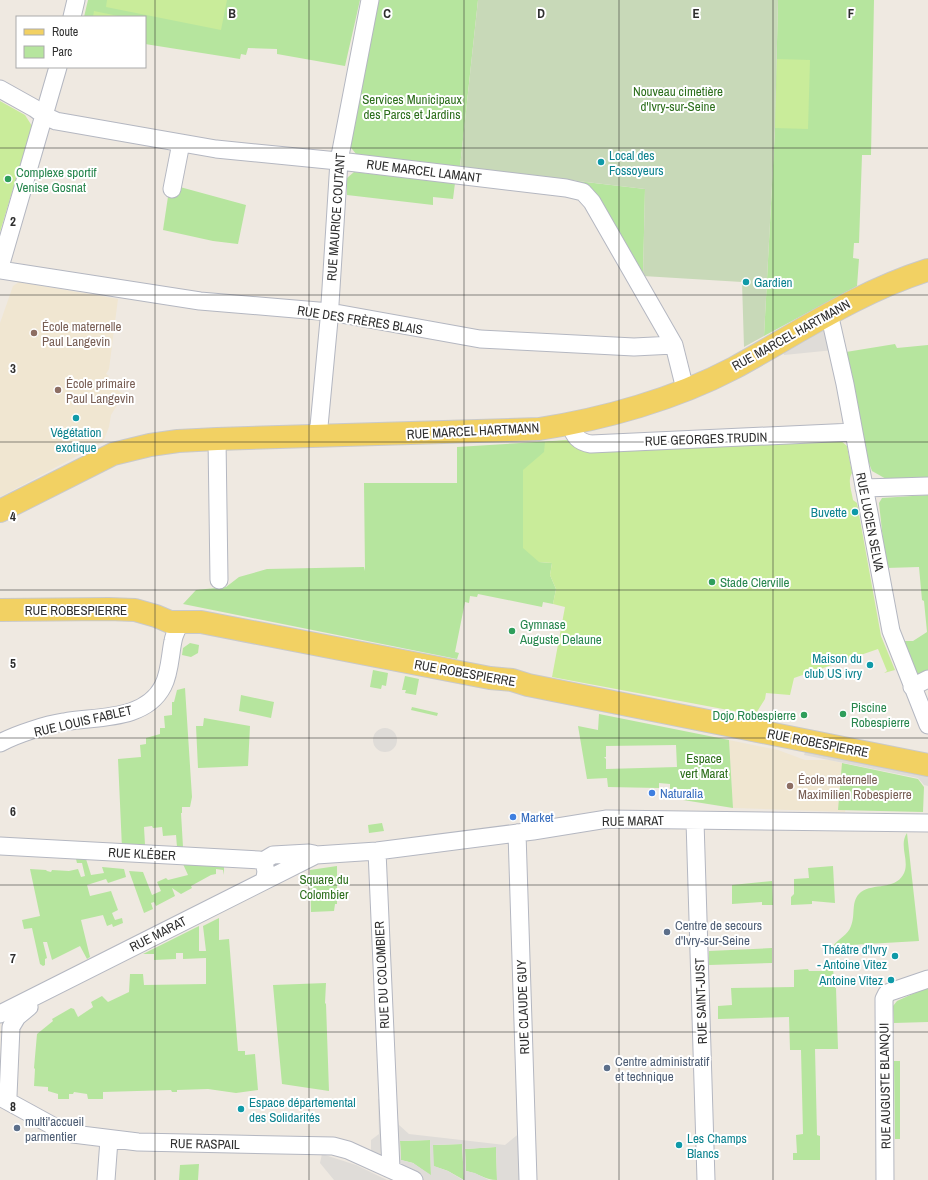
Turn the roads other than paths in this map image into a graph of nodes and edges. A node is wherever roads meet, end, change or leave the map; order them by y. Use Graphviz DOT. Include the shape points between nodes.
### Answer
graph roads {
  1 [pos="76,0"];
  2 [pos="370,0"];
  3 [pos="72,16"];
  4 [pos="58,68"];
  5 [pos="0,89"];
  6 [pos="45,116"];
  7 [pos="181,143"];
  8 [pos="339,161"];
  9 [pos="172,189"];
  10 [pos="0,267"];
  11 [pos="0,270"];
  12 [pos="928,270"];
  13 [pos="330,312"];
  14 [pos="829,313"];
  15 [pos="674,344"];
  16 [pos="685,389"];
  17 [pos="570,424"];
  18 [pos="854,432"];
  19 [pos="318,437"];
  20 [pos="217,439"];
  21 [pos="928,486"];
  22 [pos="864,488"];
  23 [pos="0,511"];
  24 [pos="219,580"];
  25 [pos="1,612"];
  26 [pos="181,621"];
  27 [pos="928,679"];
  28 [pos="912,687"];
  29 [pos="928,726"];
  30 [pos="0,743"];
  31 [pos="928,765"];
  32 [pos="695,821"];
  33 [pos="928,823"];
  34 [pos="517,833"];
  35 [pos="0,846"];
  36 [pos="377,851"];
  37 [pos="316,855"];
  38 [pos="263,861"];
  39 [pos="264,880"];
  40 [pos="928,979"];
  41 [pos="28,1004"];
  42 [pos="0,1014"];
  43 [pos="4,1097"];
  44 [pos="109,1140"];
  45 [pos="391,1169"];
  46 [pos="106,1180"];
  47 [pos="414,1180"];
  48 [pos="528,1180"];
  49 [pos="706,1180"];
  50 [pos="885,1180"];
  1 -- 3 [label="street"];
  2 -- 8 [label="street, RUE MAURICE COUTANT"];
  4 -- 6 [label="street"];
  5 -- 6 [label="street, RUE MARCEL LAMANT"];
  6 -- 7 [label="street, RUE MARCEL LAMANT" via="56,121"];
  6 -- 10 [label="street"];
  7 -- 8 [label="street, RUE MARCEL LAMANT"];
  7 -- 9 [label="street"];
  8 -- 13 [label="street, RUE MAURICE COUTANT"];
  8 -- 15 [label="street, RUE MARCEL LAMANT" via="583,192 592,202"];
  11 -- 13 [label="street, RUE DES FRÈRES BLAIS" via="200,301"];
  12 -- 14 [label="main road, RUE MARCEL HARTMANN" via="888,284"];
  13 -- 15 [label="street, RUE DES FRÈRES BLAIS" via="480,339 634,347"];
  13 -- 19 [label="street, RUE MAURICE COUTANT"];
  14 -- 16 [label="main road, RUE MARCEL HARTMANN" via="733,368"];
  14 -- 18 [label="street, RUE LUCIEN SELVA"];
  15 -- 16 [label="street, RUE MARCEL LAMANT"];
  16 -- 17 [label="main road, RUE MARCEL HARTMANN" via="619,412"];
  17 -- 18 [label="street, RUE GEORGES TRUDIN" via="573,435 582,443 591,444"];
  17 -- 19 [label="main road, RUE MARCEL HARTMANN" via="538,429"];
  18 -- 22 [label="street, RUE LUCIEN SELVA"];
  19 -- 20 [label="main road, RUE MARCEL HARTMANN"];
  20 -- 23 [label="main road, RUE MARCEL HARTMANN" via="157,444 113,454"];
  20 -- 24 [label="street"];
  21 -- 22 [label="street"];
  22 -- 28 [label="street, RUE LUCIEN SELVA" via="891,631"];
  25 -- 26 [label="main road, RUE ROBESPIERRE" via="135,610 170,622"];
  26 -- 30 [label="street, RUE LOUIS FABLET" via="173,639 163,686 155,697 140,708 116,716 63,722"];
  26 -- 31 [label="main road, RUE ROBESPIERRE" via="201,622 490,678 512,680"];
  27 -- 28 [label="street"];
  28 -- 29 [label="street, RUE LUCIEN SELVA"];
  32 -- 33 [label="street, RUE MARAT"];
  32 -- 34 [label="street, RUE MARAT" via="607,819"];
  32 -- 49 [label="street, RUE SAINT-JUST"];
  34 -- 36 [label="street, RUE MARAT"];
  34 -- 48 [label="street, RUE CLAUDE GUY"];
  35 -- 38 [label="street, RUE KLÉBER"];
  36 -- 37 [label="street, RUE MARAT"];
  36 -- 45 [label="street, RUE DU COLOMBIER"];
  37 -- 38 [label="street, RUE MARAT" via="273,855"];
  37 -- 39 [label="street, RUE MARAT"];
  38 -- 39 [label="street" via="267,875"];
  39 -- 42 [label="street, RUE MARAT"];
  40 -- 50 [label="street, RUE AUGUSTE BLANQUI" via="887,993 884,999"];
  41 -- 43 [label="street" via="29,1007 17,1017 11,1027"];
  43 -- 44 [label="street, RUE RASPAIL" via="61,1130"];
  44 -- 45 [label="street, RUE RASPAIL" via="333,1146"];
  44 -- 46 [label="street"];
  45 -- 47 [label="street, RUE RASPAIL"];
}
